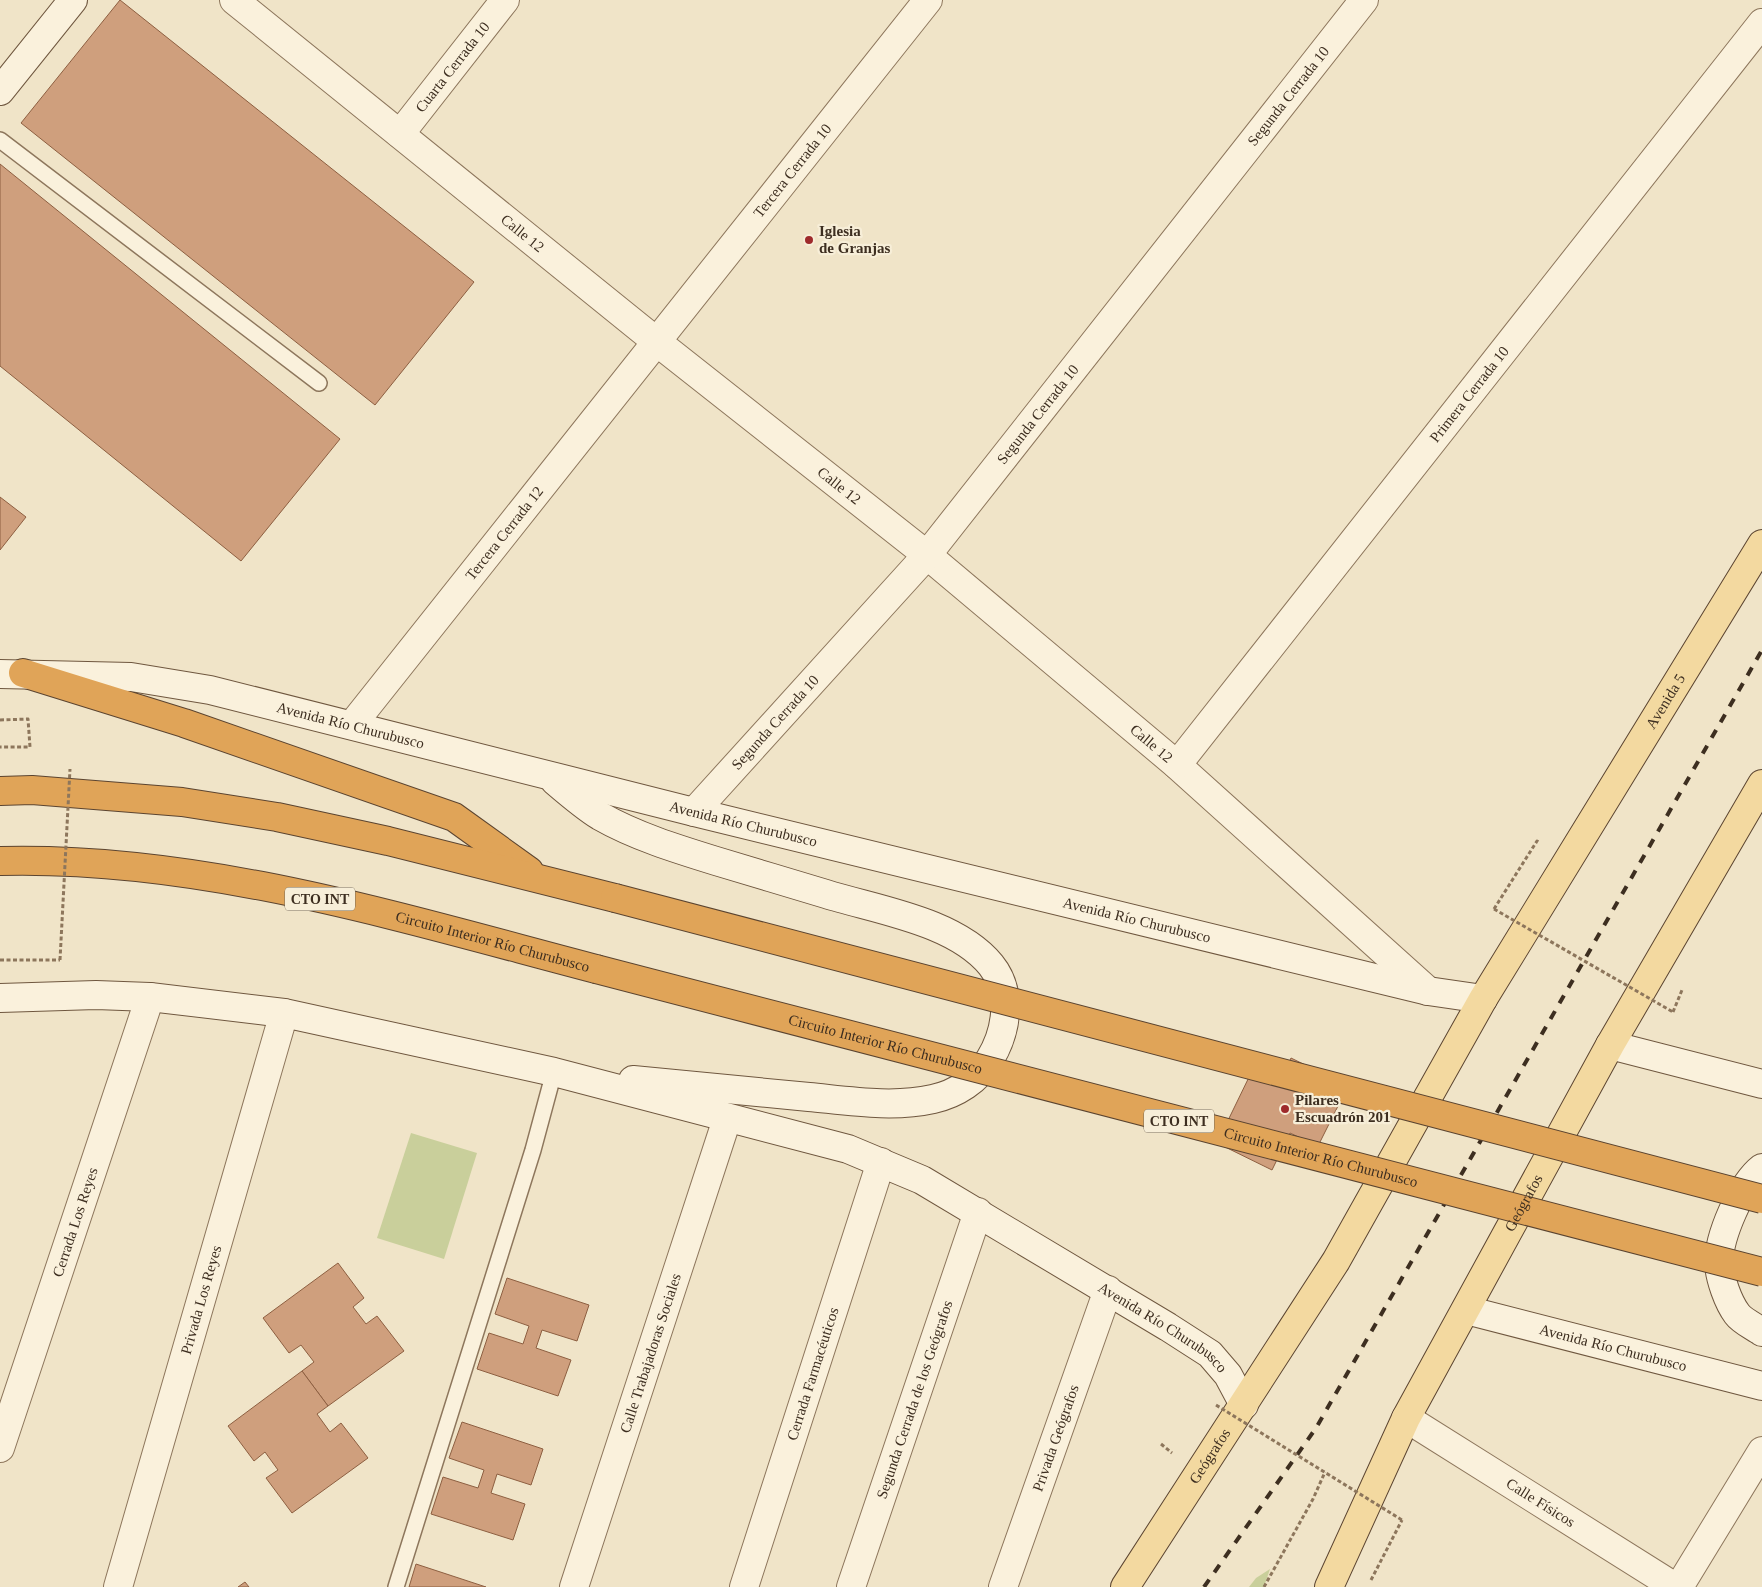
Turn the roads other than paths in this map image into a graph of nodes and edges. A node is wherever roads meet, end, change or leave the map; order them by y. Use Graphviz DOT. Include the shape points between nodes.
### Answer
graph roads {
  1 [pos="73,0"];
  2 [pos="234,0"];
  3 [pos="505,0"];
  4 [pos="928,0"];
  5 [pos="1364,0"];
  6 [pos="1762,23"];
  7 [pos="0,91"];
  8 [pos="400,134"];
  9 [pos="0,140"];
  10 [pos="657,342"];
  11 [pos="319,383"];
  12 [pos="1762,544"];
  13 [pos="927,555"];
  14 [pos="11,673"];
  15 [pos="352,725"];
  16 [pos="1177,765"];
  17 [pos="549,776"];
  18 [pos="1762,784"];
  19 [pos="0,791"];
  20 [pos="694,812"];
  21 [pos="1568,858"];
  22 [pos="0,860"];
  23 [pos="38,860"];
  24 [pos="0,877"];
  25 [pos="541,879"];
  26 [pos="1428,991"];
  27 [pos="150,997"];
  28 [pos="0,998"];
  29 [pos="1483,999"];
  30 [pos="284,1013"];
  31 [pos="1610,1044"];
  32 [pos="554,1072"];
  33 [pos="1762,1084"];
  34 [pos="727,1119"];
  35 [pos="880,1162"];
  36 [pos="1762,1168"];
  37 [pos="1762,1199"];
  38 [pos="978,1212"];
  39 [pos="1762,1272"];
  40 [pos="1108,1290"];
  41 [pos="1466,1310"];
  42 [pos="1762,1332"];
  43 [pos="1762,1386"];
  44 [pos="1244,1405"];
  45 [pos="1406,1418"];
  46 [pos="0,1448"];
  47 [pos="1762,1452"];
  48 [pos="118,1587"];
  49 [pos="396,1587"];
  50 [pos="574,1587"];
  51 [pos="744,1587"];
  52 [pos="851,1587"];
  53 [pos="1003,1587"];
  54 [pos="1125,1587"];
  55 [pos="1329,1587"];
  56 [pos="1677,1587"];
  1 -- 7 [label="street"];
  2 -- 8 [label="street, Calle 12"];
  3 -- 8 [label="street, Cuarta Cerrada 10"];
  4 -- 10 [label="street, Tercera Cerrada 10"];
  5 -- 13 [label="street, Segunda Cerrada 10"];
  6 -- 16 [label="street, Primera Cerrada 10"];
  8 -- 10 [label="street, Calle 12"];
  9 -- 11 [label="lane"];
  10 -- 13 [label="street, Calle 12"];
  10 -- 15 [label="street, Tercera Cerrada 12"];
  12 -- 21 [label="main road, Avenida 5"];
  13 -- 16 [label="street, Calle 12"];
  13 -- 20 [label="street, Segunda Cerrada 10"];
  14 -- 15 [label="street, Avenida Río Churubusco" via="131,677 210,690"];
  14 -- 25 [label="highway" via="184,724 454,817"];
  15 -- 17 [label="street, Avenida Río Churubusco"];
  16 -- 26 [label="street, Calle 12"];
  17 -- 20 [label="street, Avenida Río Churubusco"];
  17 -- 32 [label="street" via="601,816 654,840 945,932 962,941 990,965 998,976 1006,999 1000,1038 986,1066 971,1082 954,1092 920,1102 863,1102"];
  18 -- 31 [label="main road, Geógrafos"];
  19 -- 25 [label="highway" via="32,790 182,802 278,817"];
  20 -- 26 [label="street, Avenida Río Churubusco"];
  21 -- 29 [label="main road, Geógrafos"];
  22 -- 23 [label="highway, Circuito Interior Río Churubusco / CTO INT"];
  23 -- 24 [label="highway"];
  23 -- 39 [label="highway, Circuito Interior Río Churubusco / CTO INT, bridge" via="127,866 271,887 374,911"];
  25 -- 37 [label="highway, bridge"];
  26 -- 29 [label="street, Avenida Río Churubusco"];
  27 -- 28 [label="street, Avenida Río Churubusco"];
  27 -- 30 [label="street, Avenida Río Churubusco"];
  27 -- 46 [label="street, Cerrada Los Reyes"];
  29 -- 44 [label="main road, Geógrafos" via="1336,1261"];
  30 -- 32 [label="street, Avenida Río Churubusco"];
  30 -- 48 [label="street, Privada Los Reyes"];
  31 -- 33 [label="street"];
  31 -- 41 [label="main road, Geógrafos"];
  32 -- 34 [label="street, Avenida Río Churubusco"];
  32 -- 49 [label="lane" via="533,1150"];
  34 -- 35 [label="street, Avenida Río Churubusco" via="848,1148"];
  34 -- 50 [label="street, Calle Trabajadoras Sociales"];
  35 -- 38 [label="street, Avenida Río Churubusco" via="922,1180"];
  35 -- 51 [label="street, Cerrada Farmacéuticos"];
  36 -- 42 [label="street" via="1735,1203 1719,1263 1726,1292 1738,1315"];
  38 -- 40 [label="street, Avenida Río Churubusco"];
  38 -- 52 [label="street, Segunda Cerrada de los Geógrafos"];
  40 -- 44 [label="street, Avenida Río Churubusco" via="1210,1354 1228,1375"];
  40 -- 53 [label="street, Privada Geógrafos"];
  41 -- 43 [label="street, Avenida Río Churubusco"];
  41 -- 45 [label="main road, Geógrafos"];
  44 -- 54 [label="main road, Geógrafos"];
  45 -- 55 [label="main road, Geógrafos"];
  45 -- 56 [label="street, Calle Físicos"];
  47 -- 56 [label="street"];
}
